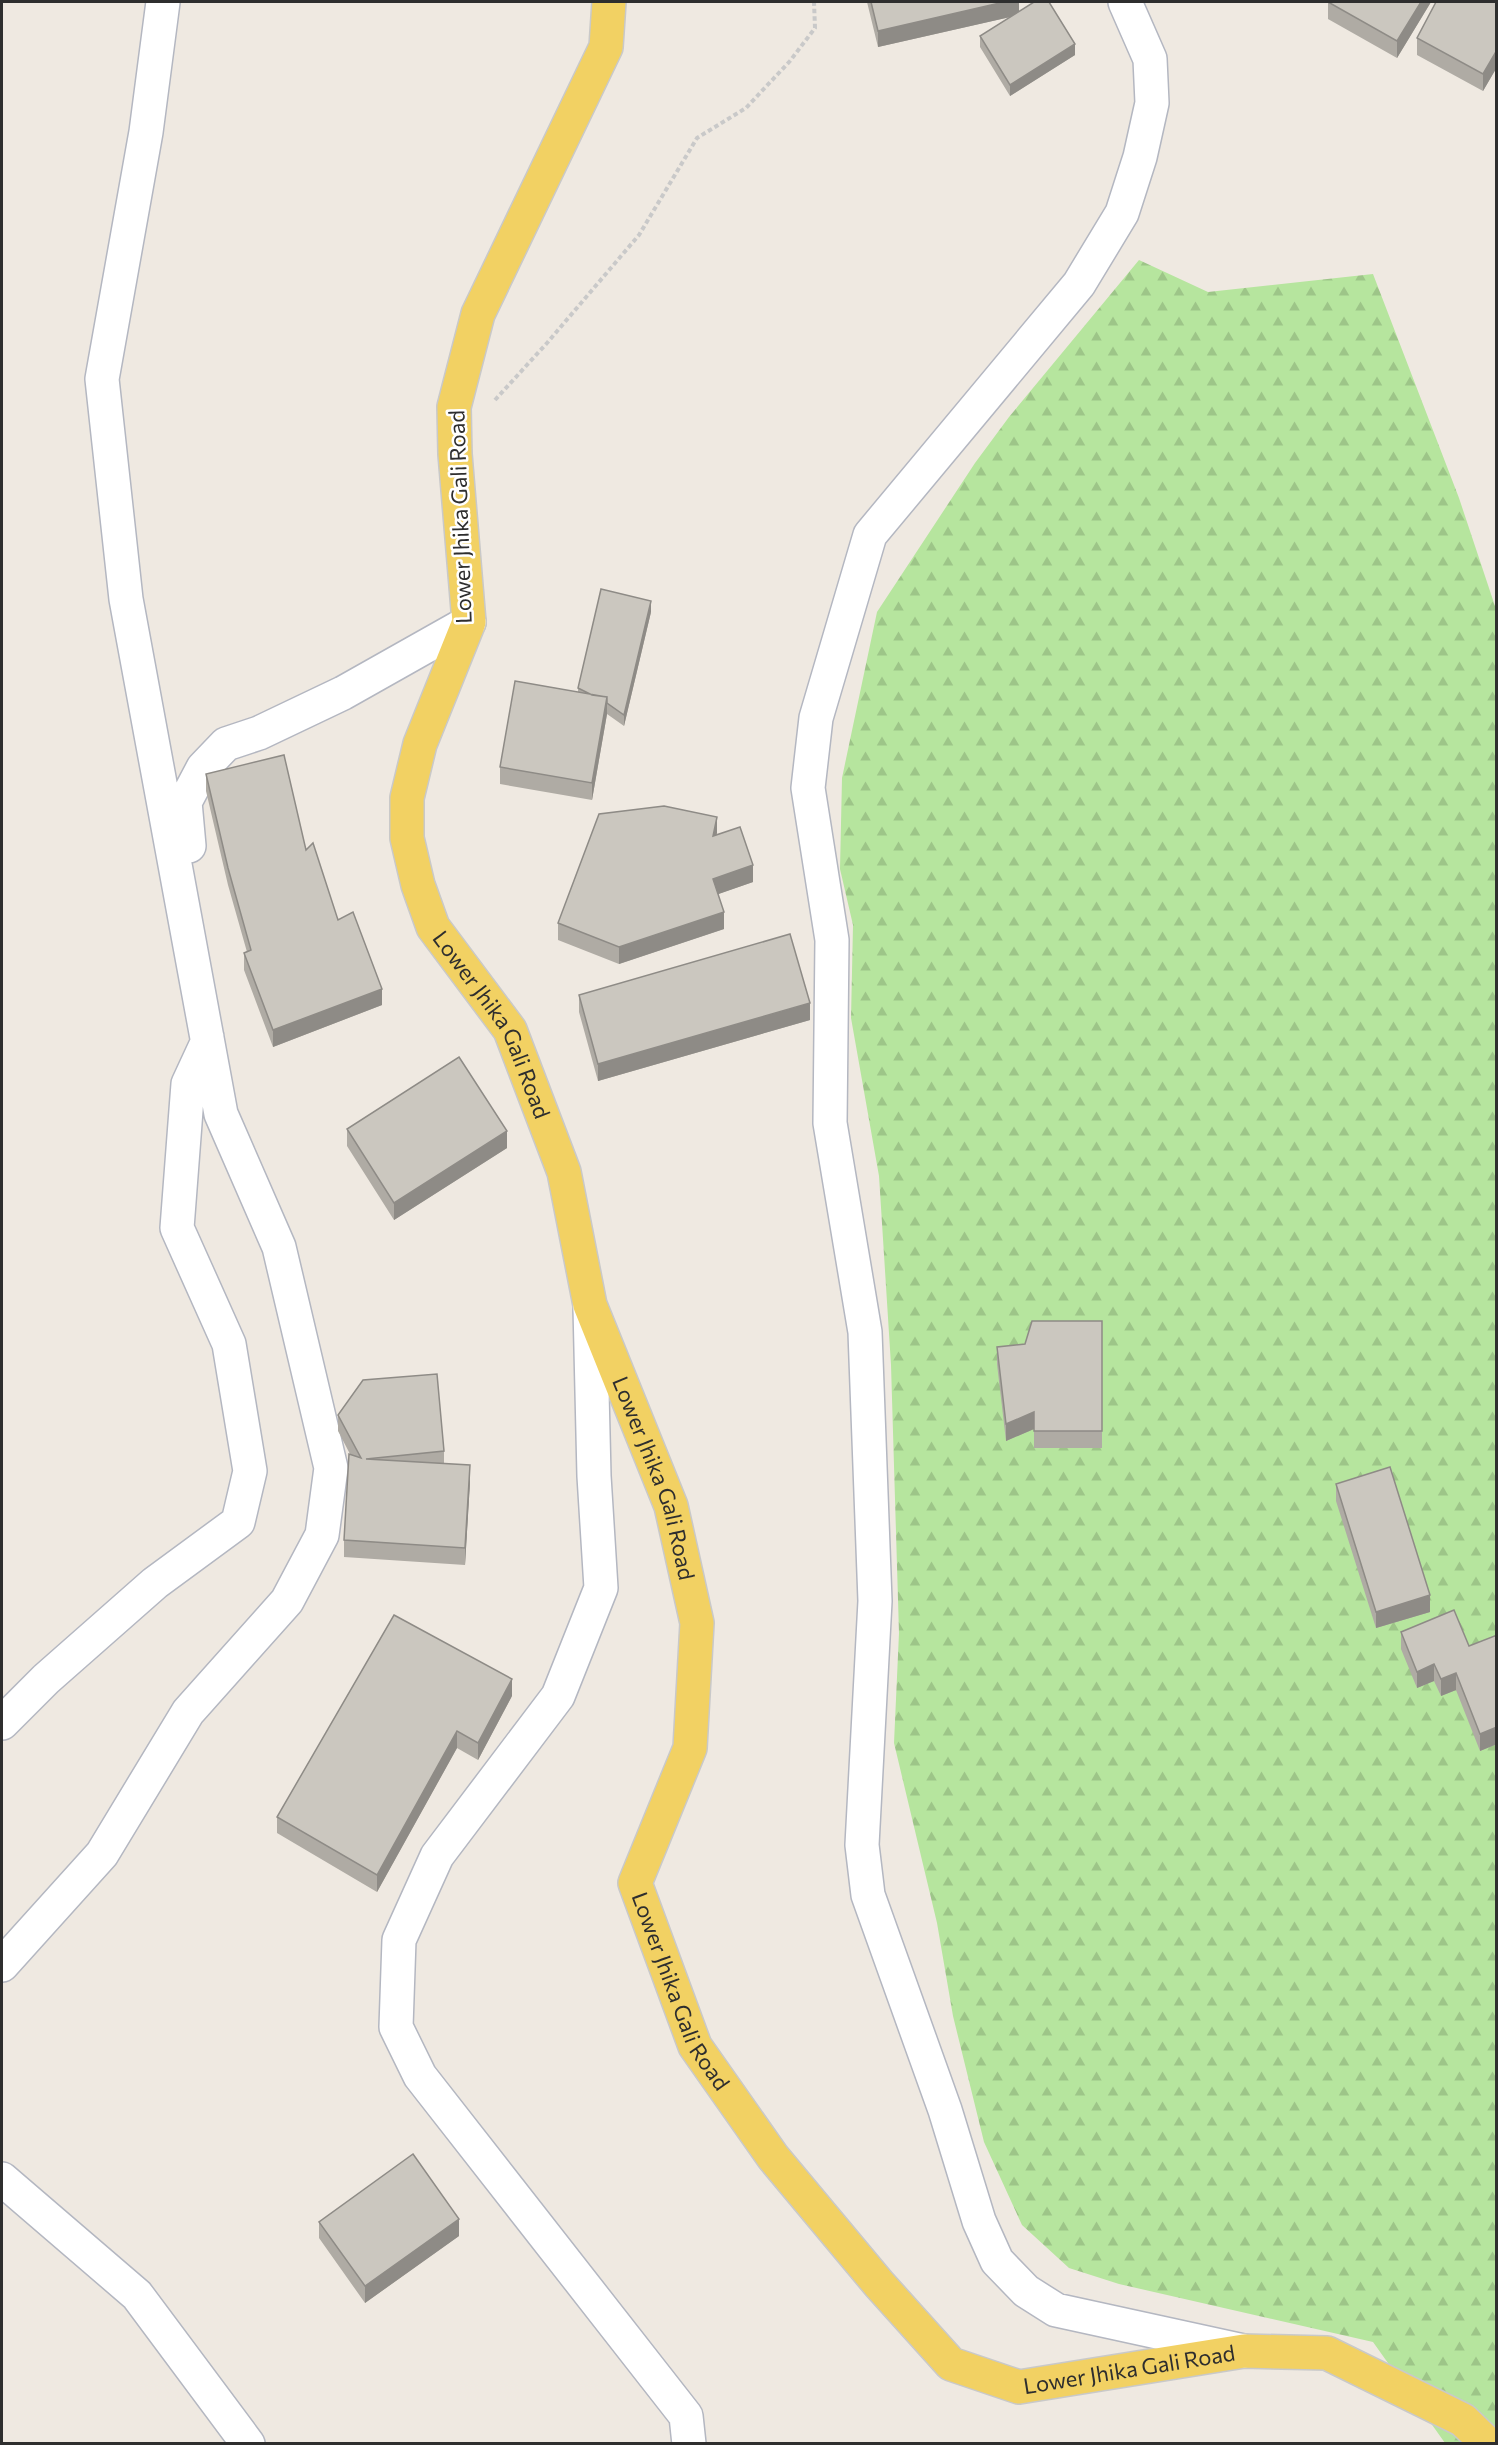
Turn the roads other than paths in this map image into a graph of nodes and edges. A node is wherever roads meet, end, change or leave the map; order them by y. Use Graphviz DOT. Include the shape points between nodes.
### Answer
graph roads {
  1 [pos="163,2"];
  2 [pos="609,2"];
  3 [pos="1125,2"];
  4 [pos="469,622"];
  5 [pos="207,1043"];
  6 [pos="590,1305"];
  7 [pos="2,1723"];
  8 [pos="2,1965"];
  9 [pos="2,2179"];
  10 [pos="1244,2351"];
  11 [pos="248,2444"];
  12 [pos="688,2444"];
  13 [pos="1488,2444"];
  1 -- 5 [label="street" via="146,132 102,379 126,600"];
  2 -- 4 [label="main road, Lower Jhika Gali Road" via="606,47 478,314 454,407"];
  3 -- 10 [label="street" via="1150,59 1152,103 1122,213 1079,284 870,535 816,718 808,788 832,940 830,1123 865,1332 875,1601 862,1845 868,1895 945,2110 979,2221 997,2261 1026,2291 1056,2310"];
  4 -- 5 [label="street" via="343,693 259,733 226,744 203,768 185,802"];
  4 -- 6 [label="main road, Lower Jhika Gali Road" via="420,744 407,798 407,838 433,927 510,1030 564,1172"];
  5 -- 7 [label="street" via="189,1084 177,1228 229,1344 249,1471 238,1522 155,1583"];
  5 -- 8 [label="street" via="221,1114 279,1247 331,1468 322,1535 287,1601 189,1712 102,1854"];
  6 -- 10 [label="main road, Lower Jhika Gali Road" via="671,1506 697,1623 690,1748 635,1883 695,2046 773,2157 951,2364 1019,2387"];
  6 -- 12 [label="street" via="601,1588 558,1696 437,1856 399,1940 396,2027 420,2076 686,2416"];
  9 -- 11 [label="street" via="136,2295"];
  10 -- 13 [label="main road, Lower Jhika Gali Road" via="1327,2353 1463,2420"];
}
